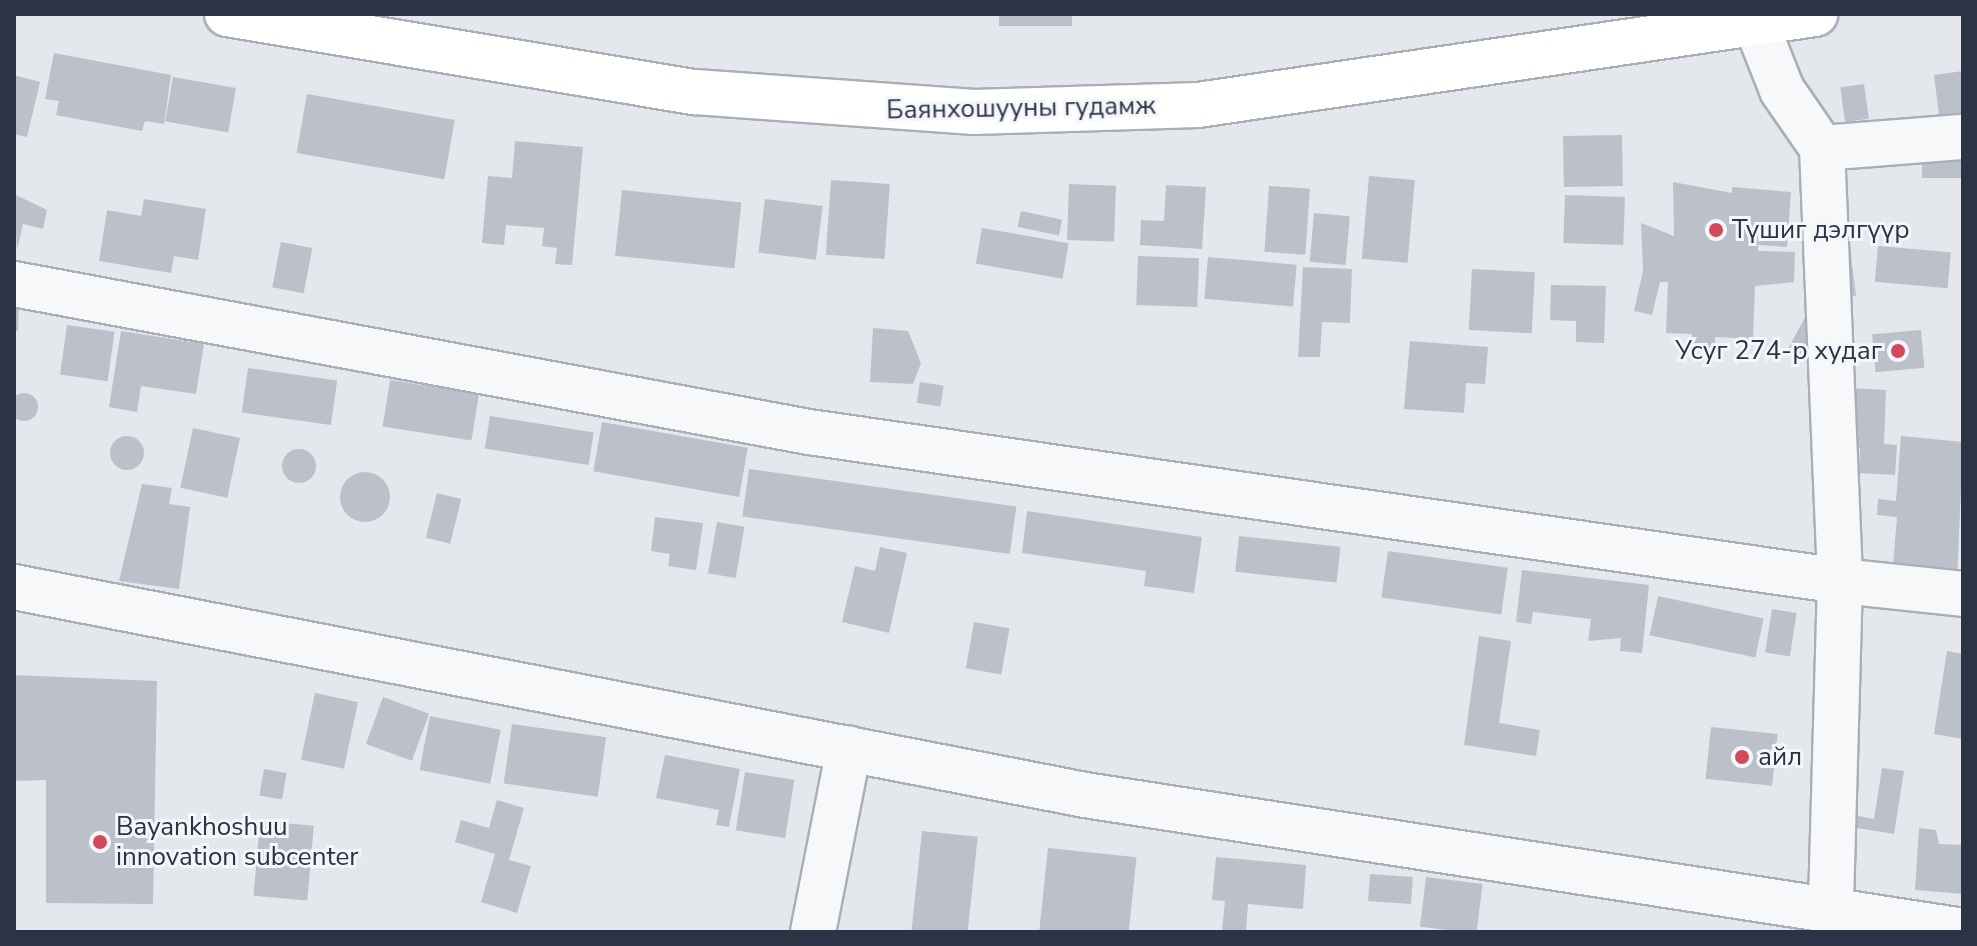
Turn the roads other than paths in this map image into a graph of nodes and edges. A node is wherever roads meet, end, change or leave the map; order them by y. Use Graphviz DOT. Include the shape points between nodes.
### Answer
graph roads {
  1 [pos="227,14"];
  2 [pos="1815,14"];
  3 [pos="1756,24"];
  4 [pos="1963,137"];
  5 [pos="1822,148"];
  6 [pos="14,284"];
  7 [pos="1840,581"];
  8 [pos="14,587"];
  9 [pos="1963,594"];
  10 [pos="849,749"];
  11 [pos="1831,911"];
  12 [pos="1963,931"];
  13 [pos="813,932"];
  1 -- 3 [label="main road, Баянхошууны гудамж" via="695,92 974,112 1213,103"];
  2 -- 3 [label="main road, Баянхошууны гудамж"];
  3 -- 5 [label="street" via="1782,90"];
  4 -- 5 [label="street"];
  5 -- 7 [label="street"];
  6 -- 7 [label="street" via="809,432"];
  7 -- 9 [label="street"];
  7 -- 11 [label="street"];
  8 -- 10 [label="street"];
  10 -- 11 [label="street" via="1085,795"];
  10 -- 13 [label="street"];
  11 -- 12 [label="street"];
}
